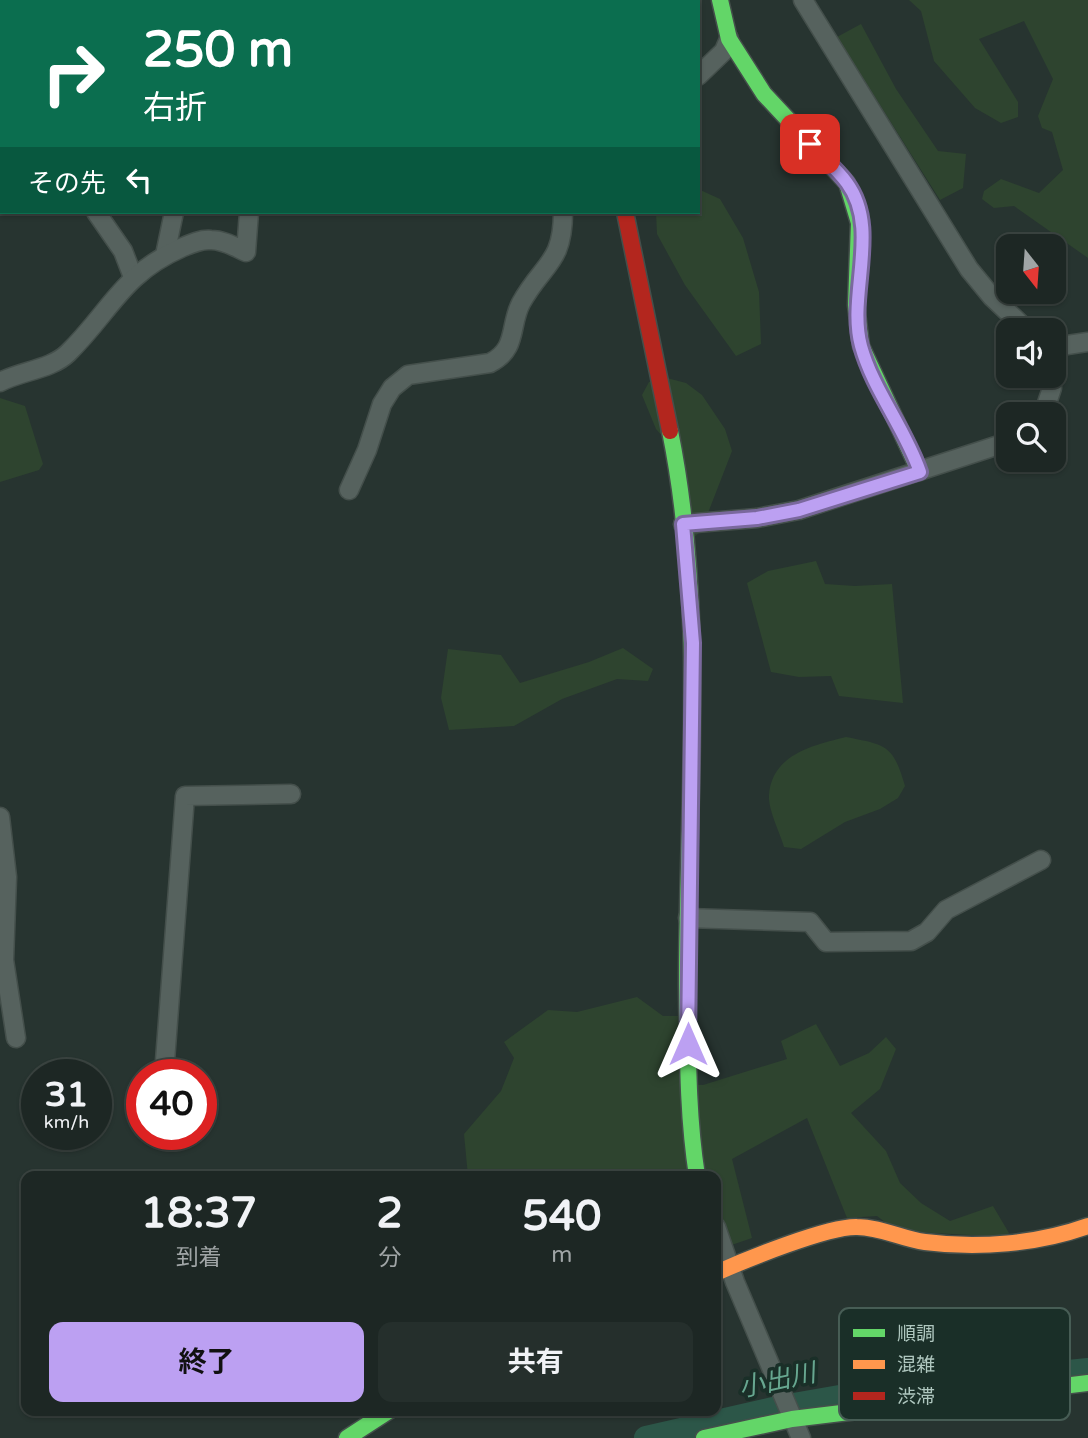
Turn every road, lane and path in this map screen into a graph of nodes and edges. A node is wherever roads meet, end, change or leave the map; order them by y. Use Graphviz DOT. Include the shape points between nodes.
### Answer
graph roads {
  1 [pos="720,0"];
  2 [pos="803,0"];
  3 [pos="729,39"];
  4 [pos="700,74"];
  5 [pos="97,214"];
  6 [pos="174,214"];
  7 [pos="249,214"];
  8 [pos="563,214"];
  9 [pos="625,214"];
  10 [pos="165,255"];
  11 [pos="133,276"];
  12 [pos="1014,318"];
  13 [pos="1088,342"];
  14 [pos="1066,345"];
  15 [pos="0,382"];
  16 [pos="996,446"];
  17 [pos="920,472"];
  18 [pos="349,490"];
  19 [pos="683,524"];
  20 [pos="291,794"];
  21 [pos="0,817"];
  22 [pos="1041,860"];
  23 [pos="688,918"];
  24 [pos="16,1038"];
  25 [pos="164,1059"];
  26 [pos="696,1171"];
  27 [pos="1088,1226"];
  28 [pos="723,1270"];
  29 [pos="1088,1383"];
  30 [pos="1070,1385"];
  31 [pos="839,1406"];
  32 [pos="788,1411"];
  33 [pos="381,1416"];
  34 [pos="347,1438"];
  35 [pos="704,1438"];
  36 [pos="801,1438"];
  1 -- 3 [label="street"];
  2 -- 12 [label="street" via="969,270"];
  3 -- 4 [label="street" via="724,51"];
  3 -- 17 [label="street" via="775,108 847,183 855,199 860,221 857,320 861,346 910,442"];
  5 -- 11 [label="street" via="123,251"];
  6 -- 10 [label="street"];
  7 -- 10 [label="street" via="246,252 211,240"];
  8 -- 18 [label="street" via="559,251 520,306 511,345 502,357 490,363 408,375 392,388"];
  9 -- 19 [label="street" via="674,451"];
  10 -- 11 [label="street"];
  11 -- 15 [label="street" via="68,354"];
  13 -- 14 [label="street"];
  16 -- 17 [label="street"];
  17 -- 19 [label="street" via="799,510"];
  19 -- 23 [label="street" via="693,643"];
  20 -- 25 [label="street" via="186,796"];
  21 -- 24 [label="street" via="7,877 4,960"];
  22 -- 23 [label="street" via="946,910 927,932 911,941 826,942 810,922"];
  23 -- 26 [label="street" via="688,1120"];
  27 -- 28 [label="street" via="1042,1240 927,1241 864,1225"];
  28 -- 32 [label="street"];
  29 -- 30 [label="street"];
  31 -- 32 [label="street"];
  32 -- 35 [label="street"];
  32 -- 36 [label="street"];
  33 -- 34 [label="street"];
}
